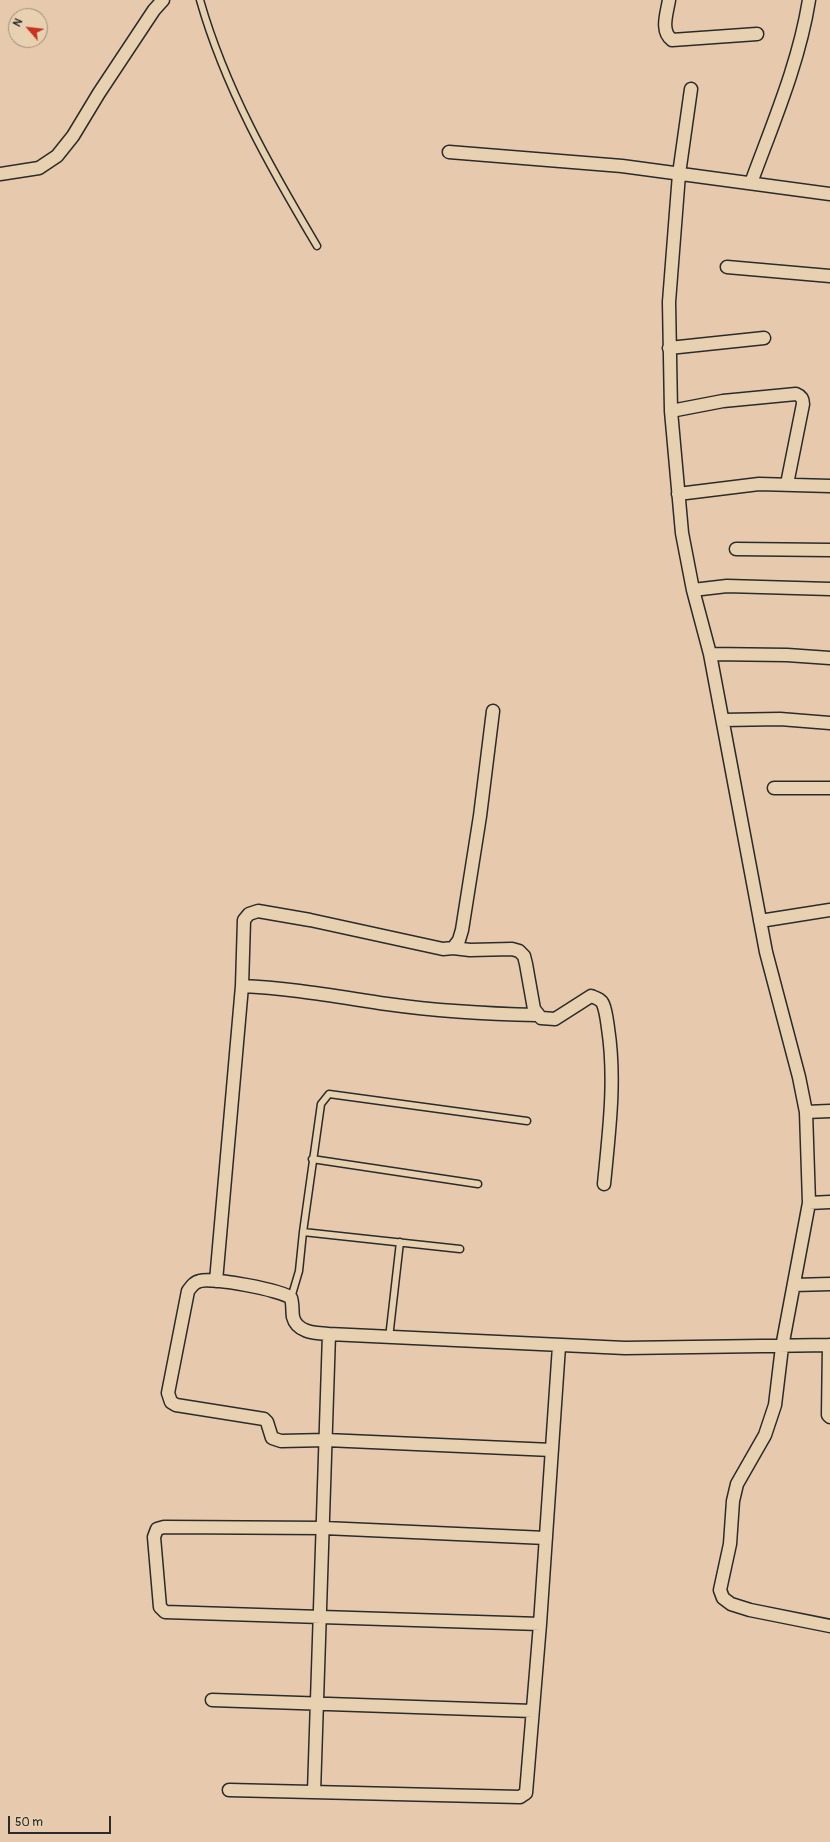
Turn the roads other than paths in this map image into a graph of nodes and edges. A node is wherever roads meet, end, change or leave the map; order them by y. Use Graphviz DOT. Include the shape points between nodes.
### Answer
graph roads {
  1 [pos="163,0"];
  2 [pos="200,0"];
  3 [pos="669,0"];
  4 [pos="809,0"];
  5 [pos="757,34"];
  6 [pos="692,89"];
  7 [pos="449,152"];
  8 [pos="0,174"];
  9 [pos="679,174"];
  10 [pos="751,183"];
  11 [pos="830,194"];
  12 [pos="317,246"];
  13 [pos="727,267"];
  14 [pos="830,276"];
  15 [pos="764,338"];
  16 [pos="669,348"];
  17 [pos="671,411"];
  18 [pos="787,484"];
  19 [pos="830,486"];
  20 [pos="678,494"];
  21 [pos="736,549"];
  22 [pos="830,550"];
  23 [pos="830,589"];
  24 [pos="693,590"];
  25 [pos="710,654"];
  26 [pos="830,658"];
  27 [pos="493,711"];
  28 [pos="722,720"];
  29 [pos="830,722"];
  30 [pos="774,788"];
  31 [pos="830,788"];
  32 [pos="830,910"];
  33 [pos="760,921"];
  34 [pos="453,948"];
  35 [pos="242,986"];
  36 [pos="537,1015"];
  37 [pos="806,1112"];
  38 [pos="830,1112"];
  39 [pos="527,1121"];
  40 [pos="312,1159"];
  41 [pos="478,1184"];
  42 [pos="604,1184"];
  43 [pos="830,1202"];
  44 [pos="810,1203"];
  45 [pos="303,1232"];
  46 [pos="400,1242"];
  47 [pos="460,1249"];
  48 [pos="216,1281"];
  49 [pos="830,1284"];
  50 [pos="794,1285"];
  51 [pos="291,1298"];
  52 [pos="329,1334"];
  53 [pos="389,1338"];
  54 [pos="830,1345"];
  55 [pos="559,1346"];
  56 [pos="782,1347"];
  57 [pos="830,1417"];
  58 [pos="326,1440"];
  59 [pos="552,1450"];
  60 [pos="324,1528"];
  61 [pos="546,1538"];
  62 [pos="320,1616"];
  63 [pos="540,1624"];
  64 [pos="830,1626"];
  65 [pos="212,1700"];
  66 [pos="317,1704"];
  67 [pos="532,1711"];
  68 [pos="229,1790"];
  69 [pos="314,1792"];
  1 -- 8 [label="street" via="57,156 39,168"];
  2 -- 12 [label="lane" via="226,76 251,130"];
  3 -- 5 [label="street" via="665,30 672,40"];
  4 -- 10 [label="street" via="802,40"];
  6 -- 9 [label="street"];
  7 -- 9 [label="street" via="622,166"];
  9 -- 10 [label="street"];
  9 -- 16 [label="street" via="669,302"];
  10 -- 11 [label="street"];
  13 -- 14 [label="street"];
  15 -- 16 [label="street"];
  16 -- 17 [label="street"];
  17 -- 18 [label="street" via="722,401 800,395 803,404"];
  17 -- 20 [label="street"];
  18 -- 19 [label="street"];
  18 -- 20 [label="street" via="759,484"];
  20 -- 24 [label="street" via="682,533"];
  21 -- 22 [label="street"];
  23 -- 24 [label="street" via="727,586"];
  24 -- 25 [label="street"];
  25 -- 26 [label="street"];
  25 -- 28 [label="street"];
  27 -- 34 [label="street" via="462,930"];
  28 -- 29 [label="street" via="780,719"];
  28 -- 33 [label="street"];
  30 -- 31 [label="street"];
  32 -- 33 [label="street"];
  33 -- 37 [label="street"];
  34 -- 35 [label="street" via="443,949 258,911 249,914 244,920"];
  34 -- 36 [label="street" via="519,951 524,956"];
  35 -- 36 [label="street" via="290,989 438,1010"];
  35 -- 48 [label="street"];
  36 -- 42 [label="street" via="541,1018 555,1019 591,996 603,1003 610,1040 612,1074"];
  37 -- 38 [label="street"];
  37 -- 44 [label="street"];
  39 -- 40 [label="lane" via="329,1094 321,1104"];
  40 -- 41 [label="lane"];
  40 -- 45 [label="lane"];
  43 -- 44 [label="street"];
  44 -- 50 [label="street"];
  45 -- 46 [label="lane"];
  45 -- 51 [label="lane" via="299,1271"];
  46 -- 47 [label="lane"];
  46 -- 53 [label="lane"];
  48 -- 51 [label="street" via="281,1292"];
  48 -- 58 [label="street" via="200,1281 188,1291 168,1393 171,1402 264,1419 270,1434 276,1440"];
  49 -- 50 [label="street"];
  50 -- 56 [label="street"];
  51 -- 52 [label="street" via="294,1320 299,1327 310,1332"];
  52 -- 53 [label="street"];
  52 -- 58 [label="street"];
  53 -- 55 [label="street"];
  54 -- 56 [label="street"];
  54 -- 57 [label="street"];
  55 -- 56 [label="street"];
  55 -- 59 [label="street"];
  56 -- 64 [label="street" via="775,1405 770,1423 742,1473 735,1492 730,1544 720,1590 725,1600 731,1604"];
  58 -- 59 [label="street"];
  58 -- 60 [label="street"];
  59 -- 61 [label="street"];
  60 -- 61 [label="street"];
  60 -- 62 [label="street"];
  60 -- 62 [label="street" via="164,1527 157,1530 154,1537 160,1607 165,1612"];
  61 -- 63 [label="street"];
  62 -- 63 [label="street"];
  62 -- 66 [label="street"];
  63 -- 67 [label="street"];
  65 -- 66 [label="street"];
  66 -- 67 [label="street"];
  66 -- 69 [label="street"];
  67 -- 69 [label="street" via="527,1791 520,1797"];
  68 -- 69 [label="street"];
}
